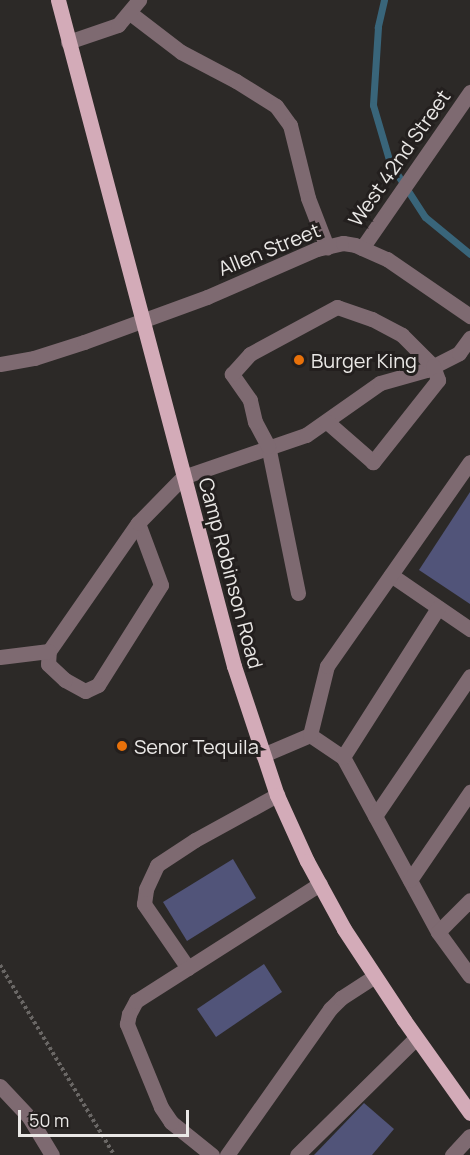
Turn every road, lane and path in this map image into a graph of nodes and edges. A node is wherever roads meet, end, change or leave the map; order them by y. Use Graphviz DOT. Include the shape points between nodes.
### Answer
graph roads {
  1 [pos="58,0"];
  2 [pos="139,0"];
  3 [pos="130,13"];
  4 [pos="68,42"];
  5 [pos="470,92"];
  6 [pos="327,247"];
  7 [pos="362,248"];
  8 [pos="470,316"];
  9 [pos="141,320"];
  10 [pos="470,338"];
  11 [pos="0,364"];
  12 [pos="433,366"];
  13 [pos="326,421"];
  14 [pos="268,446"];
  15 [pos="470,462"];
  16 [pos="183,477"];
  17 [pos="138,523"];
  18 [pos="391,575"];
  19 [pos="298,594"];
  20 [pos="438,608"];
  21 [pos="470,629"];
  22 [pos="49,651"];
  23 [pos="0,657"];
  24 [pos="470,676"];
  25 [pos="310,735"];
  26 [pos="263,755"];
  27 [pos="343,757"];
  28 [pos="470,792"];
  29 [pos="277,795"];
  30 [pos="375,816"];
  31 [pos="410,880"];
  32 [pos="320,884"];
  33 [pos="470,900"];
  34 [pos="438,932"];
  35 [pos="0,965"];
  36 [pos="188,968"];
  37 [pos="375,976"];
  38 [pos="470,976"];
  39 [pos="416,1038"];
  40 [pos="0,1086"];
  41 [pos="470,1113"];
  42 [pos="470,1136"];
  43 [pos="230,1154"];
  44 [pos="52,1155"];
  45 [pos="114,1155"];
  46 [pos="212,1155"];
  47 [pos="297,1155"];
  48 [pos="452,1155"];
  1 -- 4 [label="main road, Camp Robinson Road"];
  2 -- 3 [label="street"];
  3 -- 4 [label="street" via="118,25"];
  3 -- 6 [label="street" via="181,52 276,106 290,125 308,198"];
  4 -- 9 [label="main road, Camp Robinson Road"];
  5 -- 7 [label="street, West 42nd Street"];
  6 -- 7 [label="street, Allen Street" via="343,243"];
  6 -- 9 [label="street, Allen Street"];
  7 -- 8 [label="street, Allen Street" via="387,259"];
  9 -- 11 [label="street, Allen Street" via="34,358"];
  9 -- 16 [label="main road, Camp Robinson Road"];
  10 -- 12 [label="street" via="459,353"];
  12 -- 13 [label="street" via="380,383"];
  12 -- 13 [label="street" via="438,380 373,462"];
  12 -- 14 [label="street" via="402,335 372,319 337,307 327,311 250,354 232,374 250,400 255,422"];
  13 -- 14 [label="street" via="306,435"];
  14 -- 16 [label="street"];
  14 -- 19 [label="street"];
  15 -- 18 [label="street"];
  16 -- 17 [label="street"];
  16 -- 26 [label="main road, Camp Robinson Road" via="234,666"];
  17 -- 22 [label="street"];
  17 -- 22 [label="street" via="160,585 98,685 85,691 64,680 48,664"];
  18 -- 20 [label="street"];
  18 -- 25 [label="street" via="327,666"];
  20 -- 21 [label="street"];
  20 -- 27 [label="street"];
  22 -- 23 [label="street"];
  24 -- 30 [label="street"];
  25 -- 26 [label="street"];
  25 -- 27 [label="street"];
  26 -- 29 [label="main road, Camp Robinson Road"];
  27 -- 30 [label="street"];
  28 -- 31 [label="street"];
  29 -- 32 [label="main road, Camp Robinson Road"];
  29 -- 36 [label="street" via="157,865 144,904"];
  30 -- 31 [label="street"];
  31 -- 34 [label="street"];
  32 -- 36 [label="street"];
  32 -- 37 [label="main road, Camp Robinson Road" via="344,930"];
  33 -- 34 [label="street"];
  34 -- 38 [label="street"];
  35 -- 45 [label="path"];
  36 -- 46 [label="street" via="136,1001 127,1024 161,1107 171,1122"];
  37 -- 39 [label="main road, Camp Robinson Road"];
  37 -- 43 [label="street" via="330,1009"];
  39 -- 41 [label="main road, Camp Robinson Road"];
  39 -- 47 [label="street"];
  40 -- 44 [label="street" via="24,1111"];
  42 -- 48 [label="street"];
}
